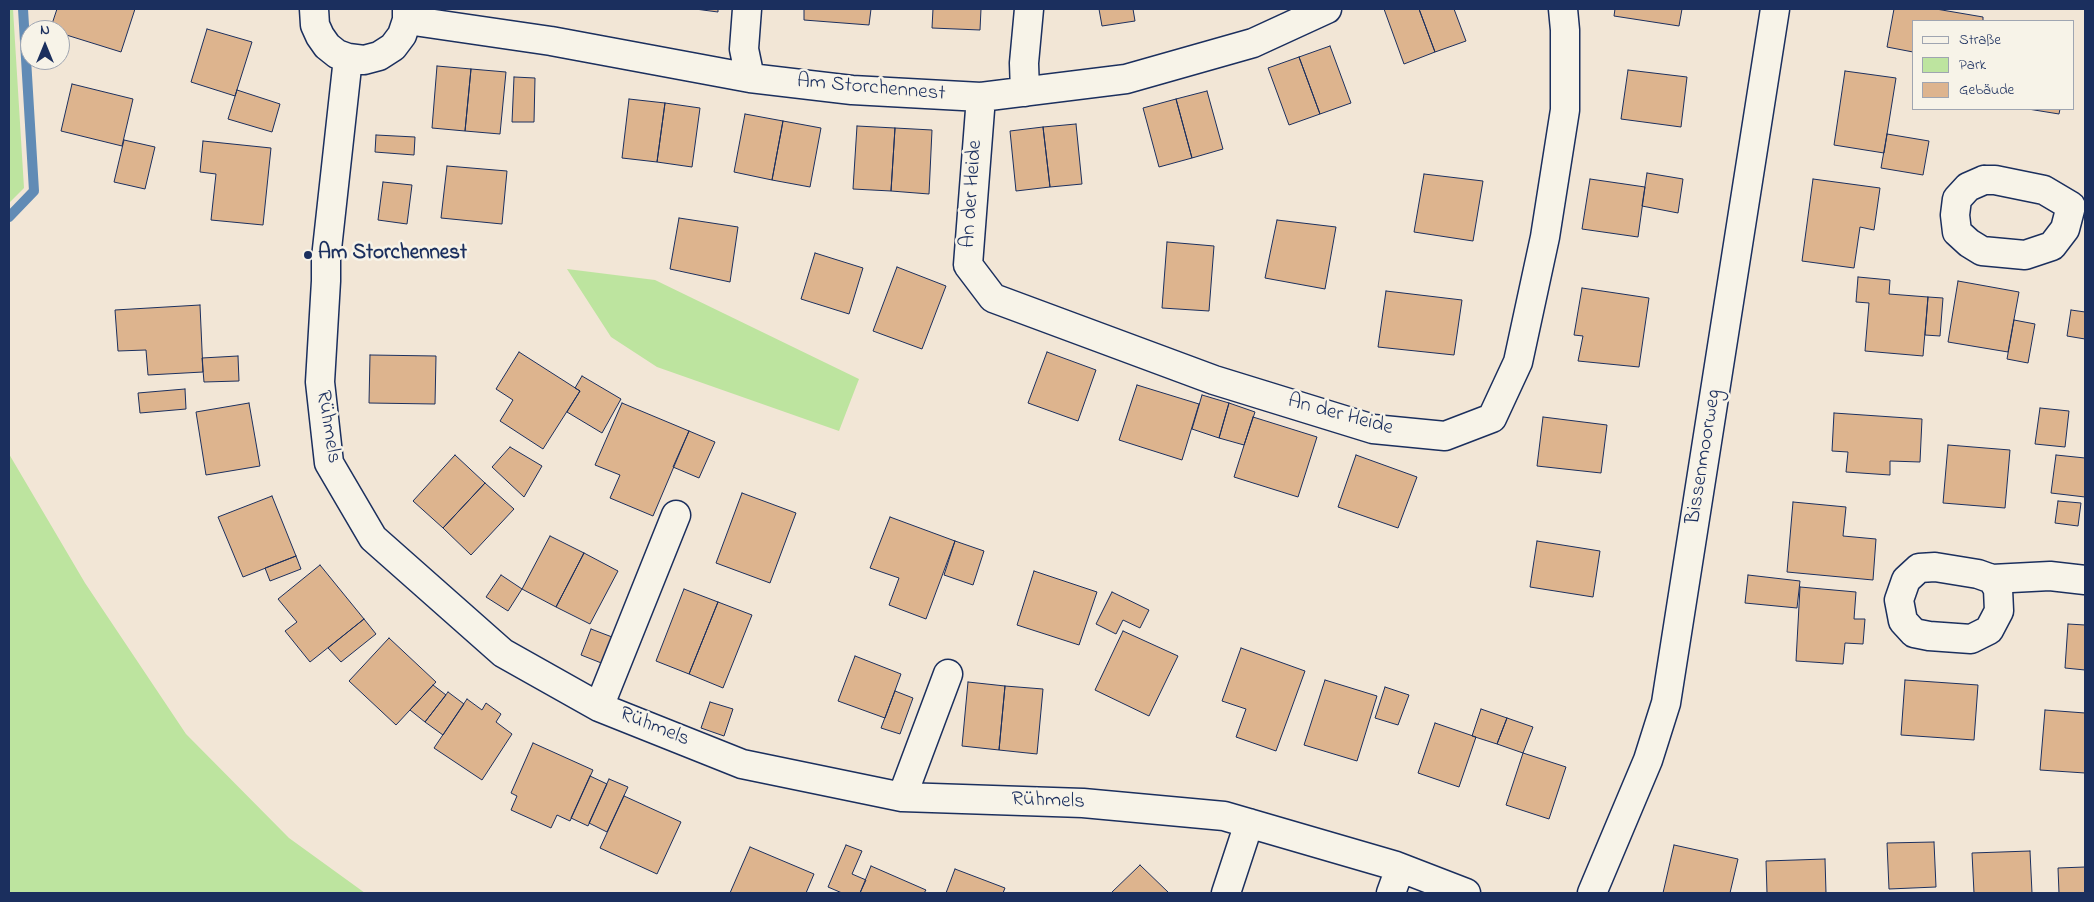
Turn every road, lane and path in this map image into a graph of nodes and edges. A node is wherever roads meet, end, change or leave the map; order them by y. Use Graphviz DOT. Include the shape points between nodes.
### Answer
graph roads {
  1 [pos="314,9"];
  2 [pos="747,9"];
  3 [pos="1029,9"];
  4 [pos="1327,9"];
  5 [pos="1563,9"];
  6 [pos="1775,9"];
  7 [pos="407,14"];
  8 [pos="348,58"];
  9 [pos="750,78"];
  10 [pos="1026,92"];
  11 [pos="982,97"];
  12 [pos="676,515"];
  13 [pos="1992,579"];
  14 [pos="2085,580"];
  15 [pos="948,674"];
  16 [pos="599,707"];
  17 [pos="902,797"];
  18 [pos="1249,823"];
  19 [pos="1400,868"];
  20 [pos="1226,893"];
  21 [pos="1391,893"];
  22 [pos="1466,893"];
  23 [pos="1592,893"];
  1 -- 8 [label="street" via="320,36 337,54"];
  2 -- 9 [label="street" via="744,49"];
  3 -- 10 [label="street" via="1024,63"];
  4 -- 10 [label="street, Am Storchennest" via="1253,43 1126,79"];
  5 -- 11 [label="street, An der Heide" via="1565,110 1545,237 1518,362 1492,418 1444,436 1373,429 1214,380 993,298 968,264"];
  6 -- 23 [label="street, Bissenmoorweg" via="1666,703 1648,760"];
  7 -- 8 [label="street" via="402,35 393,47 364,60"];
  7 -- 9 [label="street, Am Storchennest"];
  8 -- 16 [label="street, Rühmels" via="326,258 320,382 329,463 373,538 503,653"];
  9 -- 11 [label="street, Am Storchennest" via="852,90"];
  10 -- 11 [label="street, Am Storchennest"];
  12 -- 16 [label="street"];
  13 -- 14 [label="street" via="2050,576"];
  15 -- 17 [label="street"];
  16 -- 17 [label="street, Rühmels" via="742,764"];
  17 -- 18 [label="street, Rühmels" via="1083,803 1224,816"];
  18 -- 19 [label="street, Rühmels"];
  18 -- 20 [label="street"];
  19 -- 21 [label="street"];
  19 -- 22 [label="street, Rühmels"];
}
